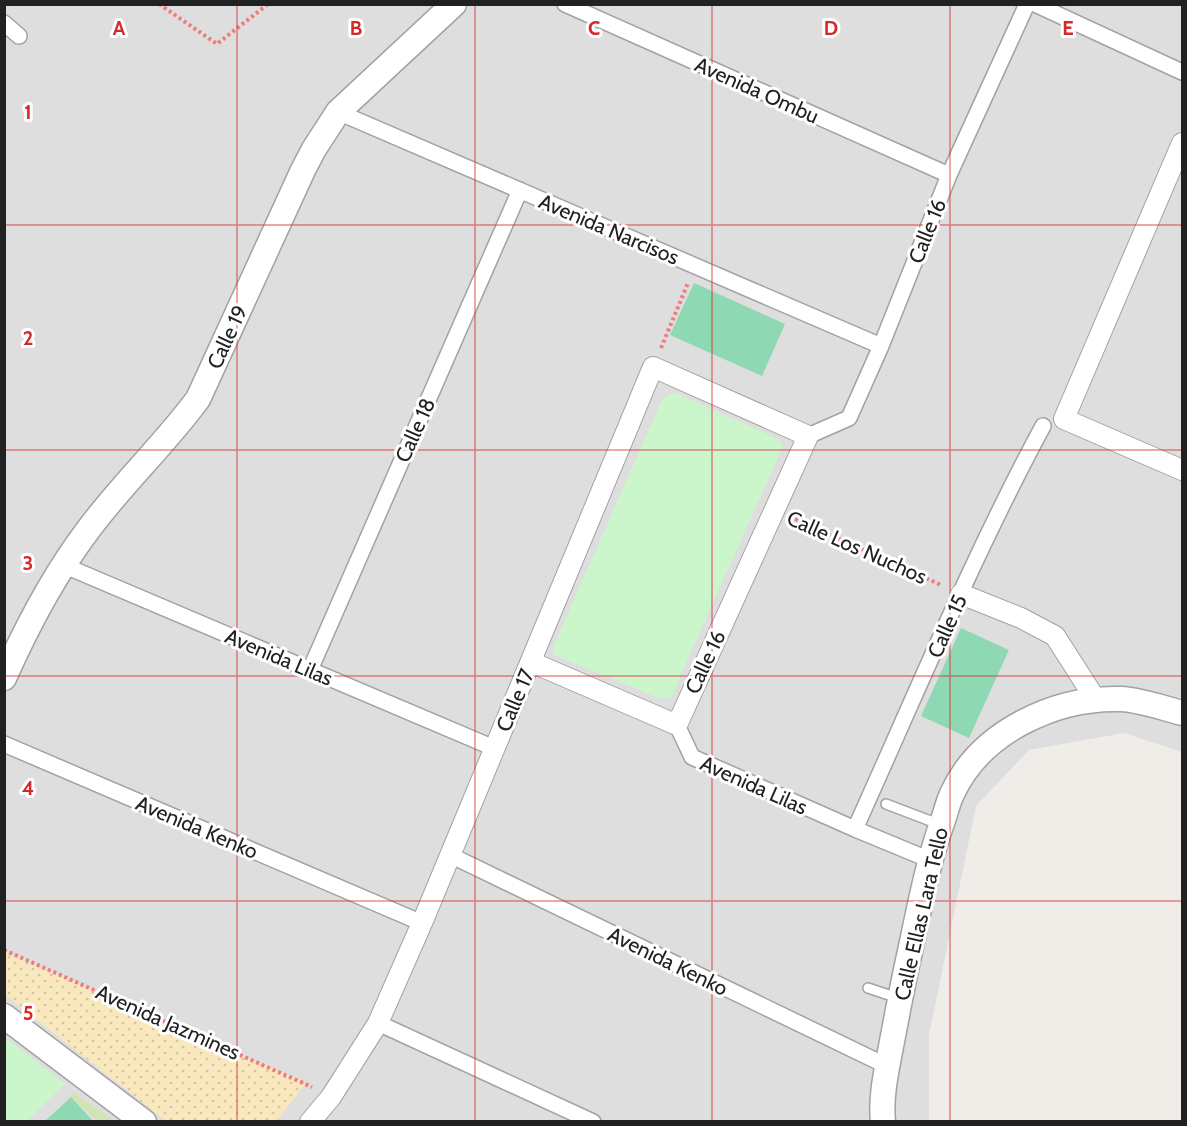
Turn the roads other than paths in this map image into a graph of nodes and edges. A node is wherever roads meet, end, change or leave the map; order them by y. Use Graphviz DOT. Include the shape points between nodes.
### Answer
graph roads {
  1 [pos="454,4"];
  2 [pos="565,4"];
  3 [pos="1027,4"];
  4 [pos="1035,4"];
  5 [pos="4,23"];
  6 [pos="19,36"];
  7 [pos="1182,72"];
  8 [pos="338,112"];
  9 [pos="1182,143"];
  10 [pos="949,175"];
  11 [pos="520,190"];
  12 [pos="880,346"];
  13 [pos="1043,426"];
  14 [pos="808,436"];
  15 [pos="1182,470"];
  16 [pos="63,565"];
  17 [pos="961,594"];
  18 [pos="531,662"];
  19 [pos="310,670"];
  20 [pos="4,678"];
  21 [pos="1096,700"];
  22 [pos="1182,713"];
  23 [pos="677,725"];
  24 [pos="4,744"];
  25 [pos="495,748"];
  26 [pos="885,804"];
  27 [pos="941,825"];
  28 [pos="855,829"];
  29 [pos="450,855"];
  30 [pos="930,860"];
  31 [pos="422,923"];
  32 [pos="868,988"];
  33 [pos="900,999"];
  34 [pos="4,1016"];
  35 [pos="378,1023"];
  36 [pos="887,1066"];
  37 [pos="144,1122"];
  38 [pos="310,1122"];
  39 [pos="593,1122"];
  40 [pos="883,1122"];
  1 -- 8 [label="street, Calle 19"];
  2 -- 10 [label="street, Avenida Ombu"];
  3 -- 10 [label="street, Calle 16"];
  4 -- 7 [label="street"];
  5 -- 6 [label="street"];
  8 -- 11 [label="street, Avenida Narcisos"];
  8 -- 16 [label="street, Calle 19" via="303,170 198,399 111,501"];
  9 -- 15 [label="street" via="1064,419"];
  10 -- 12 [label="street, Calle 16"];
  11 -- 12 [label="street, Avenida Narcisos"];
  11 -- 19 [label="street, Calle 18"];
  12 -- 14 [label="street, Calle 16" via="849,418"];
  13 -- 17 [label="street, Calle 15"];
  14 -- 18 [label="street, Calle 17" via="653,367"];
  14 -- 23 [label="street, Calle 16"];
  16 -- 19 [label="street, Avenida Lilas"];
  16 -- 20 [label="street, Calle 19"];
  17 -- 21 [label="street" via="1055,636"];
  17 -- 28 [label="street, Calle 15"];
  18 -- 23 [label="street"];
  18 -- 25 [label="street, Calle 17"];
  19 -- 25 [label="street, Avenida Lilas"];
  21 -- 22 [label="street, Calle Ellas Lara Tello" via="1123,699"];
  21 -- 27 [label="street, Calle Ellas Lara Tello" via="1042,714 1001,736 967,770 952,794"];
  23 -- 28 [label="street, Avenida Lilas" via="692,757"];
  24 -- 31 [label="street, Avenida Kenko"];
  25 -- 29 [label="street, Calle 17"];
  26 -- 27 [label="lane"];
  27 -- 30 [label="street, Calle Ellas Lara Tello"];
  28 -- 30 [label="street, Avenida Lilas"];
  29 -- 31 [label="street, Calle 17"];
  29 -- 36 [label="street, Avenida Kenko"];
  30 -- 33 [label="street, Calle Ellas Lara Tello"];
  31 -- 35 [label="street, Calle 17"];
  32 -- 33 [label="lane"];
  33 -- 36 [label="street, Calle Ellas Lara Tello"];
  34 -- 37 [label="street"];
  35 -- 38 [label="street, Calle 17" via="331,1097"];
  35 -- 39 [label="street"];
  36 -- 40 [label="street, Calle Ellas Lara Tello"];
}
